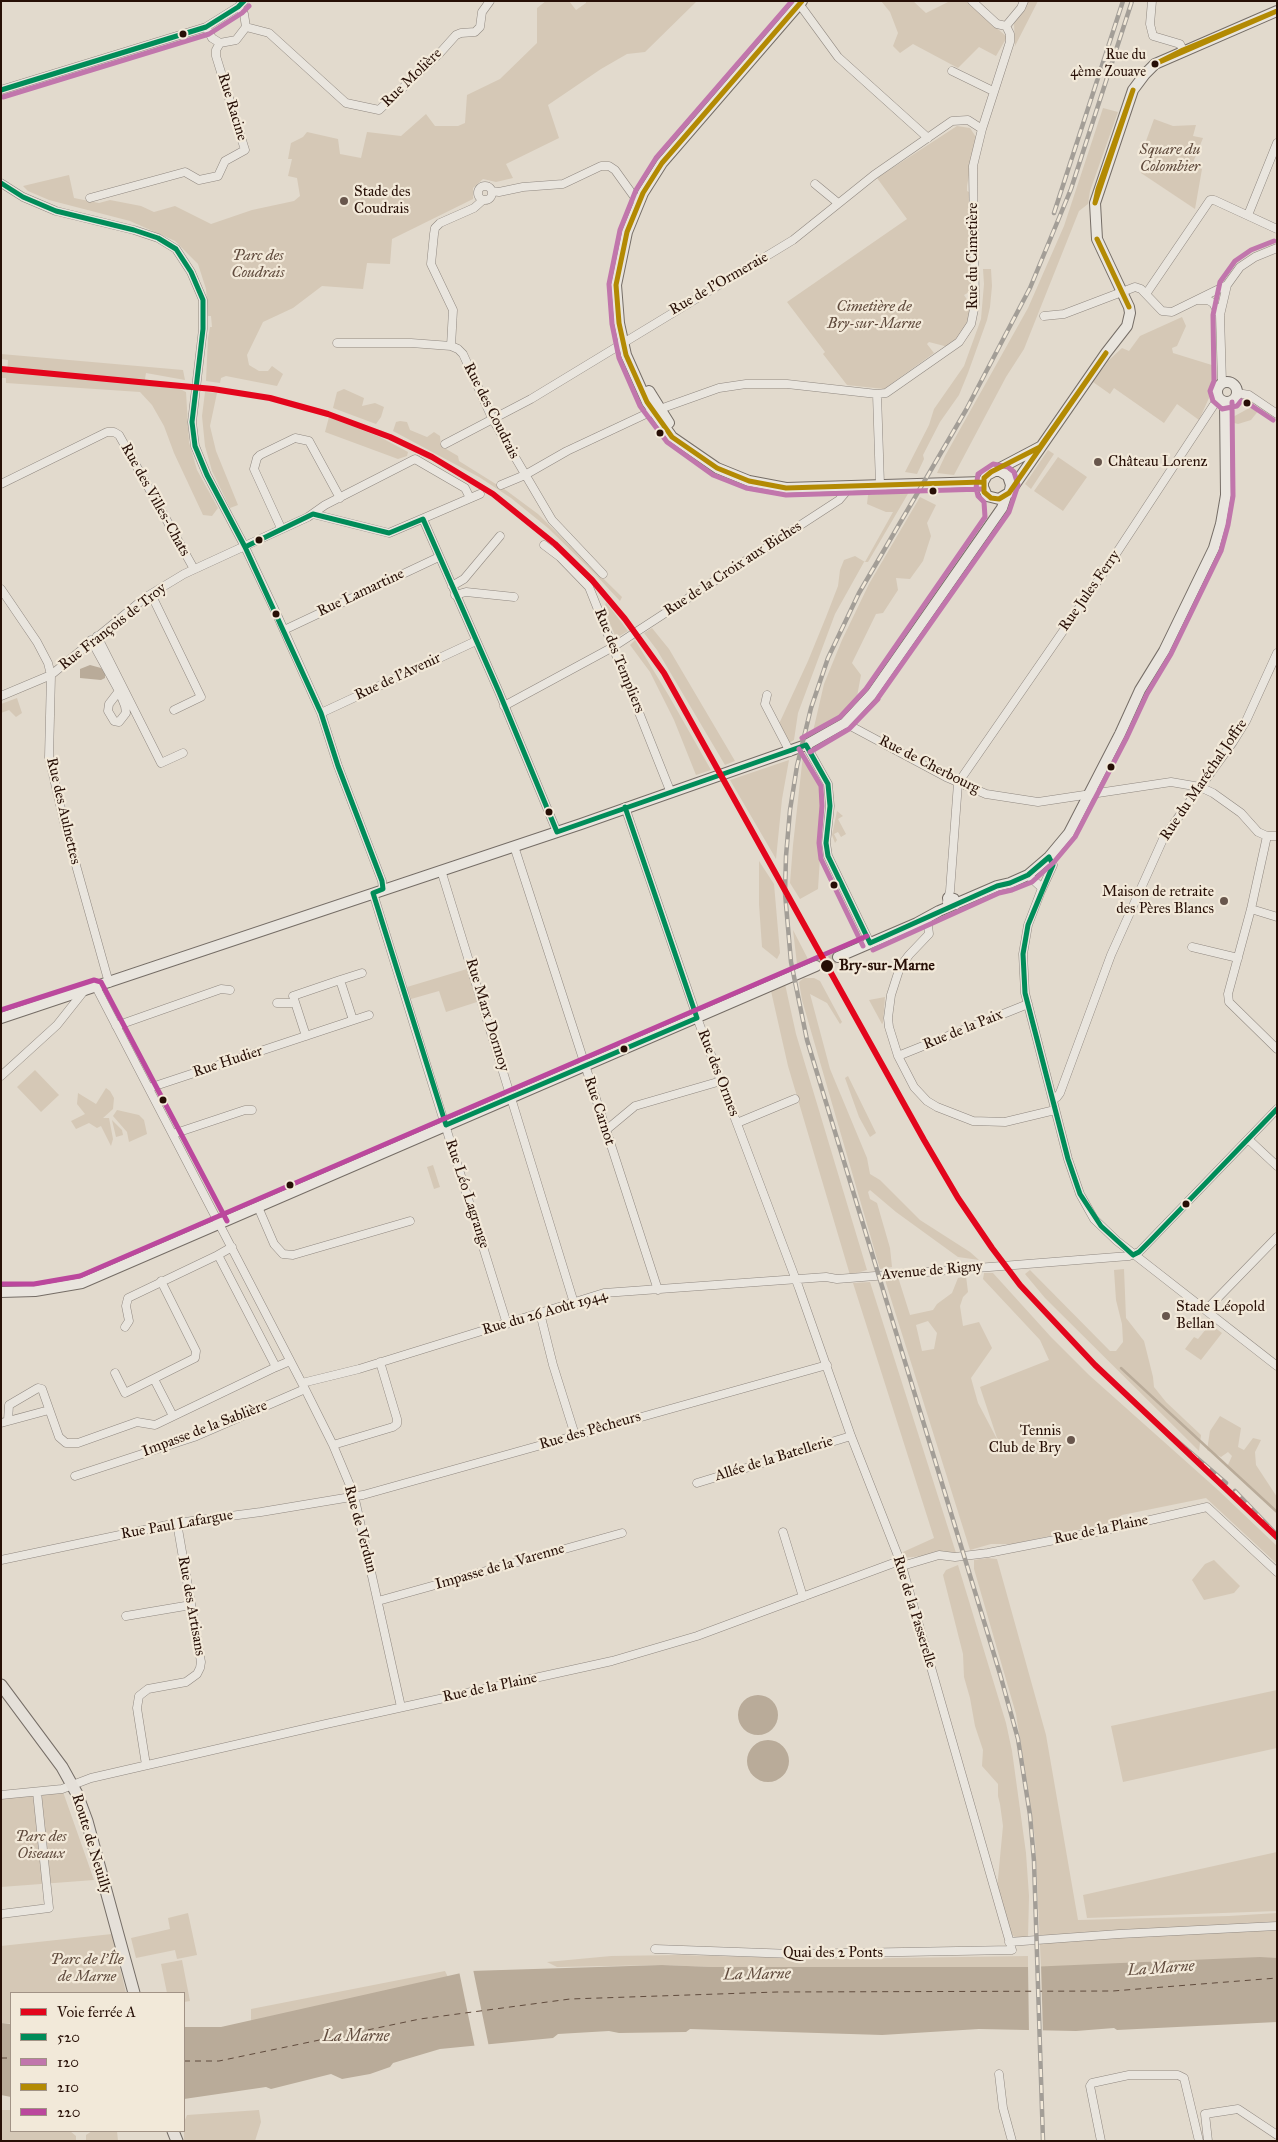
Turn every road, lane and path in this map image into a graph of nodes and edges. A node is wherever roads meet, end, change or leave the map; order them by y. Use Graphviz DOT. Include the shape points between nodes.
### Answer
graph roads {
  1 [pos="244,1"];
  2 [pos="490,1"];
  3 [pos="972,1"];
  4 [pos="1024,1"];
  5 [pos="1152,1"];
  6 [pos="802,2"];
  7 [pos="238,8"];
  8 [pos="1277,11"];
  9 [pos="1006,26"];
  10 [pos="206,27"];
  11 [pos="246,27"];
  12 [pos="220,43"];
  13 [pos="1183,50"];
  14 [pos="952,71"];
  15 [pos="1,90"];
  16 [pos="994,91"];
  17 [pos="982,129"];
  18 [pos="928,138"];
  19 [pos="1277,144"];
  20 [pos="1,183"];
  21 [pos="815,184"];
  22 [pos="492,191"];
  23 [pos="90,198"];
  24 [pos="483,200"];
  25 [pos="638,202"];
  26 [pos="838,203"];
  27 [pos="1248,214"];
  28 [pos="1277,229"];
  29 [pos="1277,248"];
  30 [pos="1227,286"];
  31 [pos="1121,292"];
  32 [pos="1146,294"];
  33 [pos="1196,300"];
  34 [pos="1220,315"];
  35 [pos="1044,316"];
  36 [pos="626,340"];
  37 [pos="337,343"];
  38 [pos="451,346"];
  39 [pos="1222,383"];
  40 [pos="1237,393"];
  41 [pos="877,394"];
  42 [pos="1222,400"];
  43 [pos="656,410"];
  44 [pos="1277,414"];
  45 [pos="492,418"];
  46 [pos="445,444"];
  47 [pos="1040,447"];
  48 [pos="995,471"];
  49 [pos="524,475"];
  50 [pos="983,482"];
  51 [pos="1,484"];
  52 [pos="501,485"];
  53 [pos="880,485"];
  54 [pos="848,487"];
  55 [pos="1008,493"];
  56 [pos="480,494"];
  57 [pos="340,498"];
  58 [pos="470,498"];
  59 [pos="991,498"];
  60 [pos="313,514"];
  61 [pos="423,519"];
  62 [pos="992,520"];
  63 [pos="280,528"];
  64 [pos="500,536"];
  65 [pos="544,545"];
  66 [pos="244,547"];
  67 [pos="439,557"];
  68 [pos="194,569"];
  69 [pos="603,574"];
  70 [pos="452,586"];
  71 [pos="1,590"];
  72 [pos="151,594"];
  73 [pos="455,595"];
  74 [pos="514,597"];
  75 [pos="284,630"];
  76 [pos="94,638"];
  77 [pos="476,641"];
  78 [pos="613,647"];
  79 [pos="1277,653"];
  80 [pos="52,674"];
  81 [pos="119,691"];
  82 [pos="767,695"];
  83 [pos="1,696"];
  84 [pos="504,706"];
  85 [pos="174,710"];
  86 [pos="321,713"];
  87 [pos="845,723"];
  88 [pos="806,745"];
  89 [pos="790,752"];
  90 [pos="183,753"];
  91 [pos="958,783"];
  92 [pos="1200,788"];
  93 [pos="671,793"];
  94 [pos="1089,794"];
  95 [pos="625,807"];
  96 [pos="557,832"];
  97 [pos="1267,836"];
  98 [pos="1277,836"];
  99 [pos="514,846"];
  100 [pos="1050,857"];
  101 [pos="441,870"];
  102 [pos="1028,874"];
  103 [pos="1042,888"];
  104 [pos="384,890"];
  105 [pos="373,893"];
  106 [pos="951,903"];
  107 [pos="1251,909"];
  108 [pos="1277,916"];
  109 [pos="927,918"];
  110 [pos="870,943"];
  111 [pos="1192,947"];
  112 [pos="838,957"];
  113 [pos="1238,958"];
  114 [pos="816,966"];
  115 [pos="362,973"];
  116 [pos="340,980"];
  117 [pos="109,983"];
  118 [pos="96,987"];
  119 [pos="230,990"];
  120 [pos="84,991"];
  121 [pos="295,1002"];
  122 [pos="277,1003"];
  123 [pos="1028,1004"];
  124 [pos="369,1015"];
  125 [pos="1,1018"];
  126 [pos="697,1018"];
  127 [pos="353,1020"];
  128 [pos="116,1026"];
  129 [pos="306,1036"];
  130 [pos="1277,1049"];
  131 [pos="898,1056"];
  132 [pos="584,1066"];
  133 [pos="1,1076"];
  134 [pos="721,1081"];
  135 [pos="149,1088"];
  136 [pos="512,1097"];
  137 [pos="795,1099"];
  138 [pos="1053,1100"];
  139 [pos="1277,1109"];
  140 [pos="252,1110"];
  141 [pos="1055,1110"];
  142 [pos="738,1123"];
  143 [pos="446,1126"];
  144 [pos="605,1131"];
  145 [pos="173,1134"];
  146 [pos="1248,1139"];
  147 [pos="1277,1166"];
  148 [pos="258,1207"];
  149 [pos="410,1221"];
  150 [pos="220,1224"];
  151 [pos="1277,1237"];
  152 [pos="232,1247"];
  153 [pos="218,1254"];
  154 [pos="1133,1255"];
  155 [pos="796,1280"];
  156 [pos="162,1281"];
  157 [pos="658,1290"];
  158 [pos="1,1292"];
  159 [pos="574,1303"];
  160 [pos="1206,1310"];
  161 [pos="540,1313"];
  162 [pos="508,1324"];
  163 [pos="125,1327"];
  164 [pos="290,1361"];
  165 [pos="380,1362"];
  166 [pos="827,1365"];
  167 [pos="1277,1366"];
  168 [pos="276,1367"];
  169 [pos="115,1373"];
  170 [pos="154,1379"];
  171 [pos="303,1386"];
  172 [pos="49,1410"];
  173 [pos="173,1416"];
  174 [pos="5,1422"];
  175 [pos="575,1435"];
  176 [pos="851,1436"];
  177 [pos="333,1445"];
  178 [pos="75,1476"];
  179 [pos="697,1482"];
  180 [pos="354,1496"];
  181 [pos="178,1523"];
  182 [pos="783,1532"];
  183 [pos="622,1533"];
  184 [pos="1,1560"];
  185 [pos="900,1564"];
  186 [pos="1277,1572"];
  187 [pos="803,1597"];
  188 [pos="378,1602"];
  189 [pos="191,1605"];
  190 [pos="126,1616"];
  191 [pos="1,1685"];
  192 [pos="401,1707"];
  193 [pos="146,1766"];
  194 [pos="72,1784"];
  195 [pos="37,1792"];
  196 [pos="1,1795"];
  197 [pos="1,1914"];
  198 [pos="1277,1926"];
  199 [pos="1009,1942"];
  200 [pos="655,1949"];
  201 [pos="1012,1950"];
  202 [pos="134,1992"];
  203 [pos="999,2074"];
  204 [pos="1277,2135"];
  205 [pos="1012,2141"];
  206 [pos="1100,2141"];
  207 [pos="1199,2141"];
  208 [pos="1208,2141"];
  1 -- 7 [label="street"];
  2 -- 11 [label="street, Rue Molière" via="482,12 480,27 474,32 456,35 379,110 346,103 269,33"];
  3 -- 9 [label="street" via="997,24"];
  4 -- 9 [label="street"];
  5 -- 13 [label="street" via="1150,24 1153,36 1180,44"];
  6 -- 18 [label="street" via="838,57"];
  6 -- 25 [label="main road" via="662,163"];
  7 -- 10 [label="street"];
  7 -- 11 [label="street" via="244,14"];
  8 -- 13 [label="main road"];
  9 -- 16 [label="street, Rue du Cimetière" via="1010,42"];
  10 -- 12 [label="street" via="212,38"];
  10 -- 15 [label="street"];
  11 -- 12 [label="street" via="236,40"];
  12 -- 23 [label="street, Rue Racine" via="216,56 245,150 225,161 218,176 199,180 185,172"];
  13 -- 31 [label="main road" via="1155,64 1139,81 1129,99 1095,203 1097,240"];
  14 -- 16 [label="street"];
  16 -- 17 [label="street, Rue du Cimetière"];
  17 -- 18 [label="street, Rue de l'Ormeraie" via="968,120 952,121"];
  17 -- 41 [label="street, Rue du Cimetière" via="972,177 976,269 971,324 959,342 886,393"];
  18 -- 26 [label="street, Rue de l'Ormeraie"];
  19 -- 27 [label="street"];
  20 -- 66 [label="street" via="56,211 134,230 158,238 176,249 191,272 202,300 203,329 192,422 195,446"];
  21 -- 26 [label="street"];
  22 -- 24 [label="street" via="490,199"];
  22 -- 24 [label="street" via="486,186 481,188 478,194"];
  22 -- 25 [label="street" via="562,184 601,166 609,166"];
  24 -- 38 [label="street" via="435,228 431,264 453,310"];
  25 -- 36 [label="main road" via="616,285 617,309"];
  26 -- 36 [label="street, Rue de l'Ormeraie" via="793,240"];
  27 -- 28 [label="street"];
  27 -- 32 [label="street" via="1210,200"];
  29 -- 30 [label="street" via="1240,267"];
  30 -- 33 [label="street"];
  30 -- 34 [label="street"];
  31 -- 32 [label="street" via="1135,287"];
  31 -- 35 [label="street" via="1064,314"];
  31 -- 47 [label="main road" via="1130,313 1127,326"];
  32 -- 33 [label="street" via="1168,313"];
  33 -- 34 [label="street" via="1208,300"];
  34 -- 39 [label="street"];
  36 -- 43 [label="main road" via="638,384"];
  36 -- 45 [label="street, Rue de l'Ormeraie"];
  37 -- 38 [label="street"];
  38 -- 45 [label="street, Rue des Coudrais" via="463,354"];
  39 -- 40 [label="main road" via="1231,383"];
  39 -- 42 [label="main road" via="1218,388"];
  40 -- 42 [label="main road" via="1234,399"];
  40 -- 44 [label="street" via="1249,395"];
  41 -- 43 [label="street" via="796,384 746,384 719,388"];
  41 -- 53 [label="street"];
  42 -- 91 [label="street, Rue Jules Ferry"];
  42 -- 94 [label="main road" via="1226,495 1214,548"];
  43 -- 49 [label="street" via="567,451"];
  43 -- 54 [label="main road" via="672,436 717,468 749,481 786,488"];
  45 -- 46 [label="street, Rue de l'Ormeraie"];
  45 -- 49 [label="street, Rue des Coudrais"];
  47 -- 48 [label="main road"];
  47 -- 55 [label="main road"];
  48 -- 50 [label="main road"];
  48 -- 55 [label="main road" via="1008,476 1011,485"];
  49 -- 52 [label="street"];
  49 -- 69 [label="street, Rue des Coudrais" via="552,520"];
  50 -- 53 [label="main road"];
  50 -- 59 [label="main road" via="984,492"];
  51 -- 68 [label="street, Rue des Villes-Chats" via="108,432 114,432 119,435"];
  53 -- 54 [label="main road"];
  54 -- 78 [label="street, Rue de la Croix aux Biches" via="839,500"];
  55 -- 59 [label="main road" via="999,499"];
  55 -- 62 [label="main road"];
  56 -- 58 [label="street"];
  57 -- 58 [label="street, Rue François de Troy" via="415,459 465,488"];
  57 -- 60 [label="street, Rue François de Troy"];
  57 -- 63 [label="street" via="309,442 295,438 260,455 254,469"];
  58 -- 61 [label="street"];
  59 -- 62 [label="main road"];
  60 -- 61 [label="street" via="389,533"];
  60 -- 63 [label="street, Rue François de Troy"];
  61 -- 67 [label="street"];
  62 -- 87 [label="main road" via="872,694"];
  63 -- 66 [label="street, Rue François de Troy"];
  64 -- 70 [label="street" via="464,579"];
  65 -- 78 [label="street, Rue des Templiers" via="589,587"];
  66 -- 68 [label="street, Rue François de Troy"];
  66 -- 75 [label="street"];
  67 -- 70 [label="street"];
  67 -- 75 [label="street, Rue Lamartine"];
  68 -- 72 [label="street, Rue François de Troy"];
  70 -- 73 [label="street"];
  71 -- 80 [label="street, Rue des Aulnettes" via="32,634"];
  72 -- 76 [label="street, Rue François de Troy"];
  72 -- 85 [label="street" via="201,697"];
  73 -- 74 [label="street" via="466,592"];
  73 -- 77 [label="street"];
  75 -- 86 [label="street"];
  76 -- 80 [label="street, Rue François de Troy"];
  76 -- 81 [label="street"];
  76 -- 90 [label="street" via="162,763"];
  77 -- 84 [label="street"];
  77 -- 86 [label="street, Rue de l'Avenir"];
  78 -- 84 [label="street, Rue de la Croix aux Biches"];
  78 -- 93 [label="street, Rue des Templiers"];
  79 -- 92 [label="street, Rue du Maréchal Joffre" via="1246,721"];
  80 -- 83 [label="street, Rue François de Troy"];
  80 -- 117 [label="street, Rue des Aulnettes" via="49,757 64,826"];
  82 -- 89 [label="street" via="765,704"];
  84 -- 96 [label="street"];
  86 -- 104 [label="street"];
  87 -- 88 [label="main road"];
  87 -- 91 [label="street, Rue de Cherbourg"];
  88 -- 89 [label="main road"];
  88 -- 110 [label="street" via="828,784 828,856"];
  89 -- 93 [label="main road"];
  91 -- 94 [label="street, Rue de Cherbourg" via="986,794 1038,802"];
  91 -- 106 [label="street"];
  92 -- 94 [label="street, Rue de Cherbourg" via="1171,782"];
  92 -- 97 [label="street, Rue de Cherbourg" via="1227,801 1258,832"];
  92 -- 138 [label="street, Rue du Maréchal Joffre" via="1164,837 1139,889 1060,1093"];
  93 -- 95 [label="main road"];
  94 -- 100 [label="main road" via="1069,833"];
  95 -- 96 [label="main road"];
  95 -- 126 [label="street, Rue des Ormes"];
  96 -- 99 [label="main road"];
  97 -- 98 [label="street"];
  97 -- 107 [label="street"];
  99 -- 101 [label="main road"];
  99 -- 132 [label="street, Rue Carnot"];
  100 -- 102 [label="main road"];
  100 -- 103 [label="street" via="1053,865"];
  101 -- 104 [label="main road"];
  101 -- 136 [label="street, Rue Marx Dormoy"];
  102 -- 103 [label="street"];
  102 -- 106 [label="main road"];
  103 -- 123 [label="street" via="1028,925 1023,954"];
  104 -- 105 [label="main road"];
  105 -- 117 [label="main road"];
  105 -- 143 [label="street, Rue Léo Lagrange"];
  106 -- 109 [label="main road"];
  107 -- 108 [label="street"];
  107 -- 113 [label="street"];
  109 -- 110 [label="main road"];
  109 -- 131 [label="street" via="929,934 900,967 890,995 889,1028"];
  110 -- 112 [label="main road"];
  111 -- 113 [label="street"];
  113 -- 130 [label="street" via="1228,994 1229,1002"];
  114 -- 126 [label="main road"];
  115 -- 116 [label="street"];
  116 -- 121 [label="street" via="293,996"];
  116 -- 127 [label="street"];
  117 -- 118 [label="main road"];
  118 -- 120 [label="main road"];
  118 -- 128 [label="street, Rue de Verdun"];
  119 -- 128 [label="street" via="221,989"];
  120 -- 125 [label="main road"];
  120 -- 133 [label="street" via="57,1025"];
  121 -- 122 [label="street"];
  121 -- 129 [label="street"];
  123 -- 131 [label="street, Rue de la Paix"];
  123 -- 138 [label="street"];
  124 -- 127 [label="street, Rue Hudier"];
  126 -- 132 [label="main road"];
  126 -- 134 [label="street, Rue des Ormes"];
  127 -- 129 [label="street, Rue Hudier"];
  128 -- 135 [label="street, Rue de Verdun"];
  129 -- 135 [label="street, Rue Hudier"];
  131 -- 141 [label="street" via="920,1095 937,1108 961,1118 1004,1122"];
  132 -- 136 [label="main road"];
  132 -- 144 [label="street, Rue Carnot"];
  134 -- 142 [label="street, Rue des Ormes"];
  134 -- 144 [label="street" via="635,1106"];
  135 -- 145 [label="street, Rue de Verdun"];
  136 -- 143 [label="main road"];
  136 -- 159 [label="street, Rue Marx Dormoy"];
  137 -- 142 [label="street"];
  138 -- 141 [label="street"];
  139 -- 146 [label="street"];
  140 -- 145 [label="street"];
  141 -- 154 [label="street" via="1068,1159 1085,1203 1101,1226"];
  142 -- 155 [label="street, Rue des Ormes"];
  143 -- 148 [label="main road"];
  143 -- 162 [label="street, Rue Léo Lagrange"];
  144 -- 157 [label="street, Rue Carnot"];
  145 -- 150 [label="street, Rue de Verdun"];
  146 -- 147 [label="street"];
  146 -- 154 [label="street"];
  148 -- 149 [label="street" via="274,1244 283,1254 293,1255"];
  148 -- 150 [label="main road"];
  150 -- 152 [label="street, Rue de Verdun"];
  150 -- 158 [label="main road" via="82,1283 35,1291"];
  151 -- 160 [label="street"];
  152 -- 153 [label="street"];
  152 -- 164 [label="street, Rue de Verdun"];
  153 -- 156 [label="street"];
  153 -- 168 [label="street"];
  154 -- 155 [label="street, Avenue de Rigny"];
  154 -- 160 [label="street"];
  155 -- 157 [label="street, Rue du 26 Août 1944"];
  155 -- 166 [label="street, Rue de la Passerelle"];
  156 -- 163 [label="street" via="128,1298 129,1321"];
  156 -- 170 [label="street" via="196,1350 195,1358"];
  157 -- 159 [label="street, Rue du 26 Août 1944" via="604,1293"];
  159 -- 161 [label="street, Rue du 26 Août 1944"];
  160 -- 167 [label="street"];
  161 -- 162 [label="street, Rue du 26 Août 1944"];
  161 -- 175 [label="street"];
  162 -- 165 [label="street, Rue du 26 Août 1944"];
  164 -- 168 [label="street"];
  164 -- 171 [label="street, Rue de Verdun"];
  165 -- 171 [label="street, Rue du 26 Août 1944"];
  165 -- 177 [label="street" via="397,1424"];
  166 -- 175 [label="street, Rue des Pêcheurs"];
  166 -- 176 [label="street, Rue de la Passerelle"];
  168 -- 173 [label="street"];
  169 -- 170 [label="street" via="125,1393"];
  170 -- 173 [label="street"];
  171 -- 177 [label="street, Rue de Verdun"];
  171 -- 178 [label="street, Impasse de la Sablière" via="194,1437"];
  172 -- 173 [label="street" via="60,1437 66,1443 78,1443 137,1422 154,1425"];
  172 -- 174 [label="street"];
  172 -- 174 [label="street" via="42,1389 38,1388 9,1405"];
  175 -- 180 [label="street, Rue des Pêcheurs"];
  176 -- 179 [label="street, Allée de la Batellerie"];
  176 -- 185 [label="street, Rue de la Passerelle"];
  177 -- 180 [label="street, Rue de Verdun"];
  180 -- 181 [label="street, Rue Paul Lafargue"];
  180 -- 188 [label="street, Rue de Verdun"];
  181 -- 184 [label="street, Rue Paul Lafargue"];
  181 -- 189 [label="street, Rue des Artisans"];
  182 -- 187 [label="street"];
  183 -- 188 [label="street, Impasse de la Varenne"];
  185 -- 186 [label="street, Rue de la Plaine" via="939,1555 955,1557 988,1553 1207,1507"];
  185 -- 187 [label="street, Rue de la Plaine"];
  185 -- 199 [label="street, Rue de la Passerelle"];
  187 -- 192 [label="street, Rue de la Plaine" via="697,1636 612,1661"];
  188 -- 192 [label="street, Rue de Verdun"];
  189 -- 190 [label="street"];
  189 -- 193 [label="street, Rue des Artisans" via="201,1662 197,1674 186,1682 148,1688 137,1702"];
  191 -- 194 [label="main road, Route de Neuilly"];
  192 -- 193 [label="street, Rue de la Plaine"];
  193 -- 194 [label="street, Rue de la Plaine"];
  194 -- 195 [label="street, Rue de la Plaine" via="62,1789"];
  194 -- 202 [label="main road, Route de Neuilly" via="87,1821"];
  195 -- 196 [label="street, Rue de la Plaine"];
  195 -- 197 [label="street" via="49,1908"];
  198 -- 199 [label="street"];
  199 -- 201 [label="street, Rue de la Passerelle"];
  200 -- 201 [label="street, Quai des 2 Ponts" via="793,1954"];
  203 -- 205 [label="street" via="1003,2108"];
  204 -- 208 [label="street" via="1238,2109 1205,2114"];
  206 -- 207 [label="street" via="1090,2086 1129,2075 1182,2076"];
}
